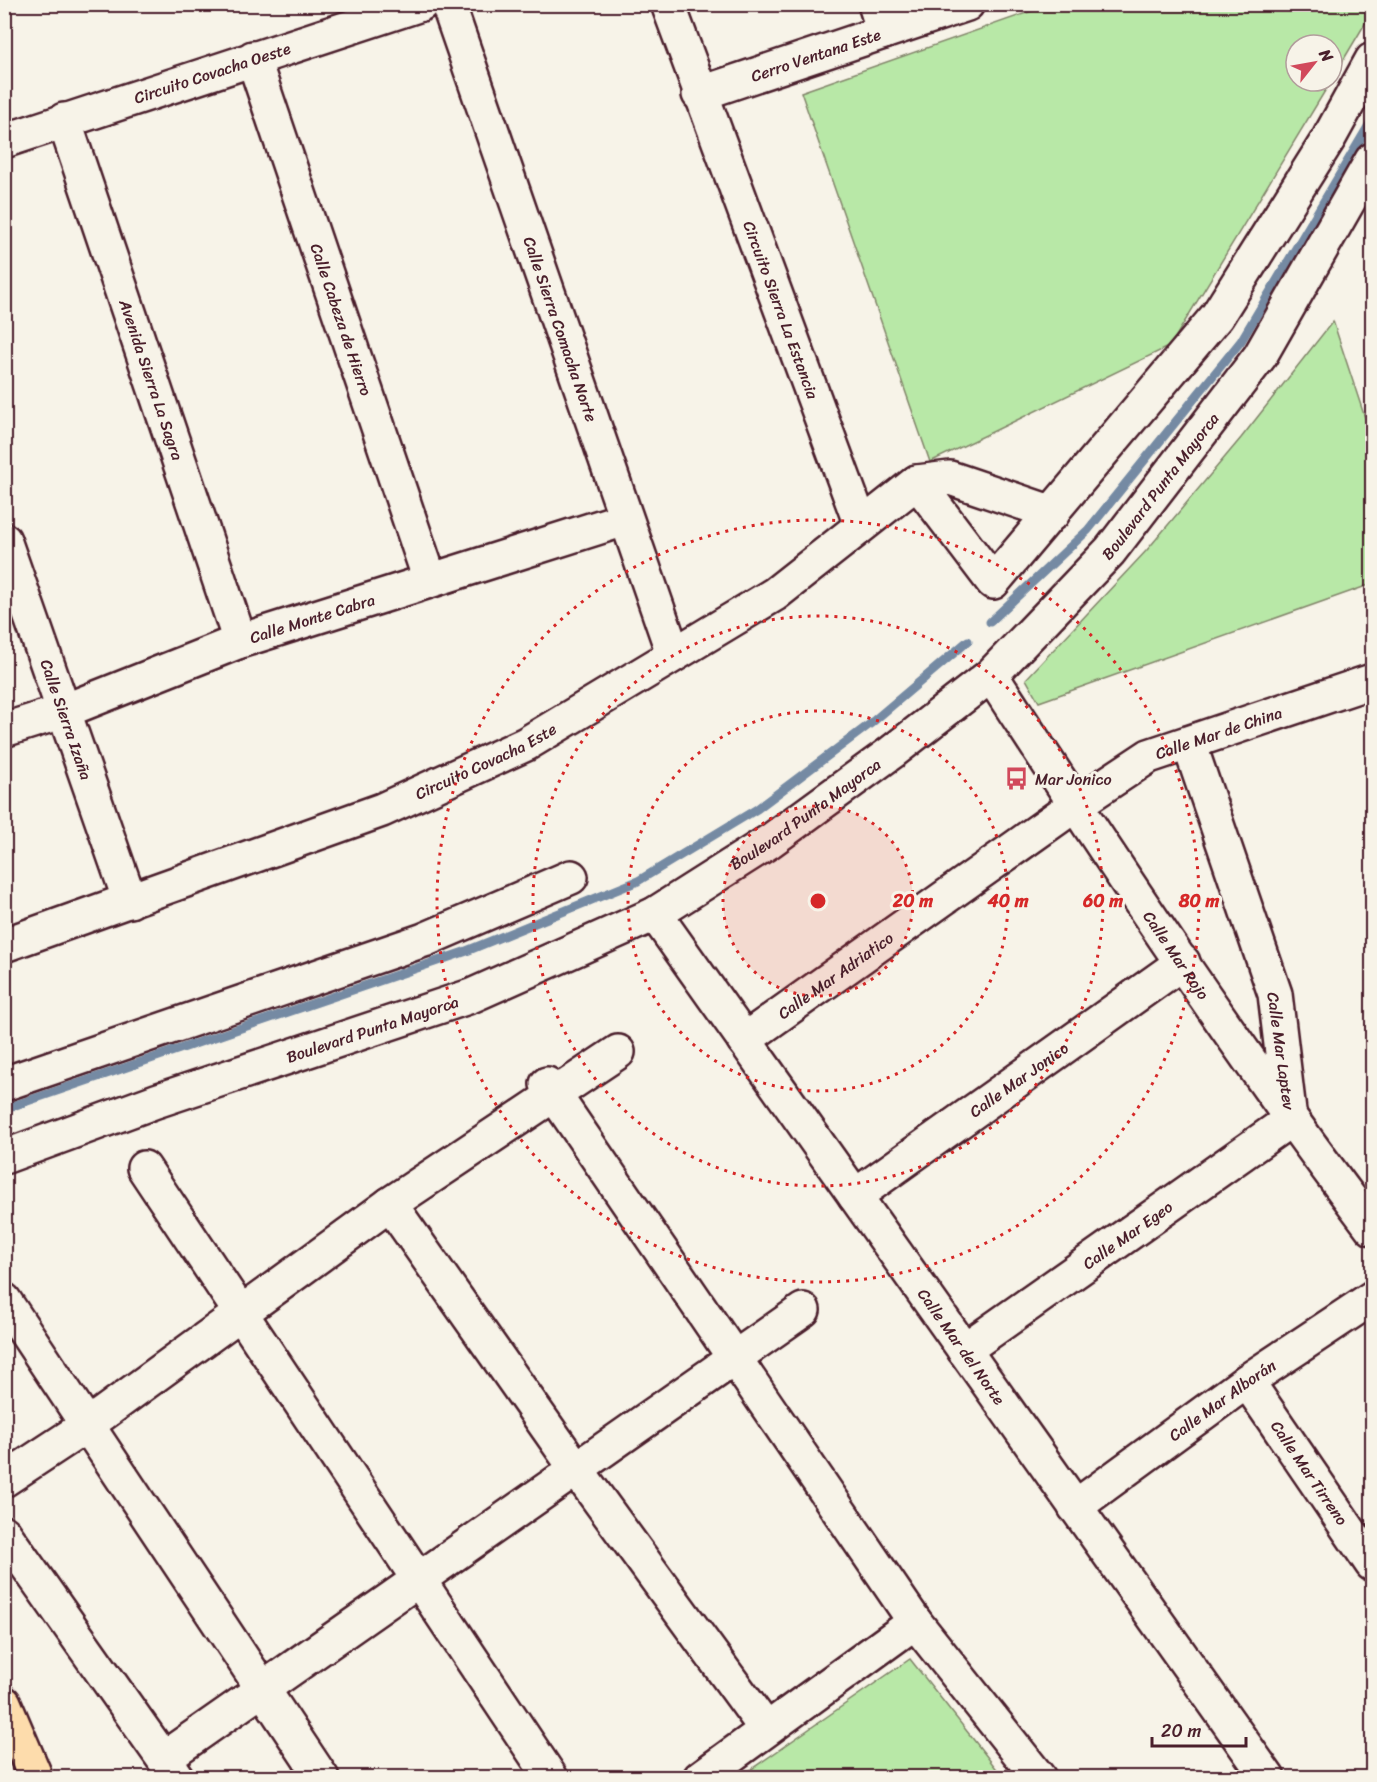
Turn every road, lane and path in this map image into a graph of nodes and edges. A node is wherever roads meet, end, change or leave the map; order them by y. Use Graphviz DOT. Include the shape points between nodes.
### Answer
graph roads {
  1 [pos="421,4"];
  2 [pos="448,4"];
  3 [pos="668,4"];
  4 [pos="967,4"];
  5 [pos="879,18"];
  6 [pos="253,58"];
  7 [pos="1372,60"];
  8 [pos="699,94"];
  9 [pos="64,120"];
  10 [pos="4,141"];
  11 [pos="1372,160"];
  12 [pos="916,482"];
  13 [pos="1053,513"];
  14 [pos="625,519"];
  15 [pos="861,525"];
  16 [pos="4,540"];
  17 [pos="430,580"];
  18 [pos="240,641"];
  19 [pos="673,653"];
  20 [pos="991,675"];
  21 [pos="1372,684"];
  22 [pos="64,711"];
  23 [pos="4,730"];
  24 [pos="1189,743"];
  25 [pos="1075,805"];
  26 [pos="571,877"];
  27 [pos="130,901"];
  28 [pos="655,914"];
  29 [pos="4,945"];
  30 [pos="1184,962"];
  31 [pos="744,1040"];
  32 [pos="618,1052"];
  33 [pos="4,1084"];
  34 [pos="550,1089"];
  35 [pos="1290,1120"];
  36 [pos="4,1156"];
  37 [pos="144,1168"];
  38 [pos="855,1196"];
  39 [pos="390,1204"];
  40 [pos="1372,1228"];
  41 [pos="1372,1298"];
  42 [pos="4,1300"];
  43 [pos="803,1310"];
  44 [pos="241,1315"];
  45 [pos="964,1350"];
  46 [pos="734,1356"];
  47 [pos="1247,1381"];
  48 [pos="86,1426"];
  49 [pos="577,1470"];
  50 [pos="4,1480"];
  51 [pos="1075,1507"];
  52 [pos="4,1533"];
  53 [pos="1372,1564"];
  54 [pos="418,1579"];
  55 [pos="915,1623"];
  56 [pos="264,1691"];
  57 [pos="4,1703"];
  58 [pos="766,1729"];
  59 [pos="170,1768"];
  60 [pos="36,1778"];
  61 [pos="322,1778"];
  62 [pos="551,1778"];
  63 [pos="700,1778"];
  64 [pos="882,1778"];
  65 [pos="905,1778"];
  66 [pos="1039,1778"];
  67 [pos="1268,1778"];
  1 -- 6 [label="street, Circuito Covacha Oeste"];
  2 -- 14 [label="street, Calle Sierra Comacha Norte"];
  3 -- 8 [label="street, Circuito Sierra La Estancia"];
  4 -- 5 [label="street, Cerro Ventana Este"];
  5 -- 8 [label="street, Cerro Ventana Este"];
  6 -- 9 [label="street, Circuito Covacha Oeste"];
  6 -- 17 [label="street, Calle Cabeza de Hierro"];
  7 -- 13 [label="street" via="1329,138 1217,316"];
  8 -- 15 [label="street, Circuito Sierra La Estancia"];
  9 -- 10 [label="street, Circuito Covacha Oeste"];
  9 -- 18 [label="street, Avenida Sierra La Sagra"];
  11 -- 20 [label="street, Boulevard Punta Mayorca" via="1260,356 1110,550"];
  12 -- 13 [label="street" via="950,478"];
  12 -- 13 [label="street" via="993,582"];
  12 -- 15 [label="street, Circuito Covacha Este"];
  14 -- 17 [label="street, Calle Monte Cabra"];
  14 -- 19 [label="street, Calle Sierra Comacha Norte"];
  15 -- 19 [label="street, Circuito Covacha Este" via="775,594"];
  16 -- 22 [label="street, Calle Sierra Izaña"];
  17 -- 18 [label="street, Calle Monte Cabra"];
  18 -- 22 [label="street, Calle Monte Cabra"];
  19 -- 27 [label="street, Circuito Covacha Este" via="506,754 382,810"];
  20 -- 25 [label="street, Calle Mar Rojo"];
  20 -- 28 [label="street, Boulevard Punta Mayorca" via="770,841"];
  21 -- 24 [label="street, Calle Mar de China"];
  22 -- 23 [label="street, Calle Monte Cabra"];
  22 -- 27 [label="street, Calle Sierra Izaña"];
  24 -- 25 [label="street, Calle Mar de China" via="1149,756"];
  24 -- 35 [label="street, Calle Mar Laptev" via="1275,994"];
  25 -- 30 [label="street, Calle Mar Rojo"];
  25 -- 31 [label="street, Calle Mar Adriatico"];
  26 -- 33 [label="street" via="424,940"];
  27 -- 29 [label="street, Circuito Covacha Este"];
  28 -- 31 [label="street, Calle Mar del Norte"];
  28 -- 36 [label="street, Boulevard Punta Mayorca" via="471,996"];
  30 -- 35 [label="street, Calle Mar Rojo"];
  30 -- 38 [label="street, Calle Mar Jonico"];
  31 -- 38 [label="street, Calle Mar del Norte"];
  32 -- 34 [label="street"];
  34 -- 39 [label="street"];
  34 -- 46 [label="street"];
  35 -- 40 [label="street, Calle Mar Rojo"];
  35 -- 45 [label="street, Calle Mar Egeo"];
  37 -- 44 [label="street"];
  38 -- 45 [label="street, Calle Mar del Norte"];
  39 -- 44 [label="street"];
  39 -- 49 [label="street"];
  41 -- 47 [label="street, Calle Mar Alborán"];
  42 -- 48 [label="street"];
  43 -- 46 [label="street"];
  44 -- 48 [label="street"];
  44 -- 54 [label="street"];
  45 -- 51 [label="street, Calle Mar del Norte"];
  46 -- 49 [label="street"];
  46 -- 55 [label="street"];
  47 -- 51 [label="street, Calle Mar Alborán"];
  47 -- 53 [label="street, Calle Mar Tirreno"];
  48 -- 50 [label="street"];
  48 -- 56 [label="street"];
  49 -- 54 [label="street"];
  49 -- 58 [label="street"];
  51 -- 67 [label="street, Calle Mar del Norte"];
  52 -- 59 [label="street"];
  54 -- 56 [label="street"];
  54 -- 62 [label="street"];
  55 -- 58 [label="street"];
  55 -- 66 [label="street"];
  56 -- 59 [label="street"];
  56 -- 61 [label="street"];
  57 -- 60 [label="main road"];
  58 -- 63 [label="street"];
  64 -- 65 [label="path"];
}
